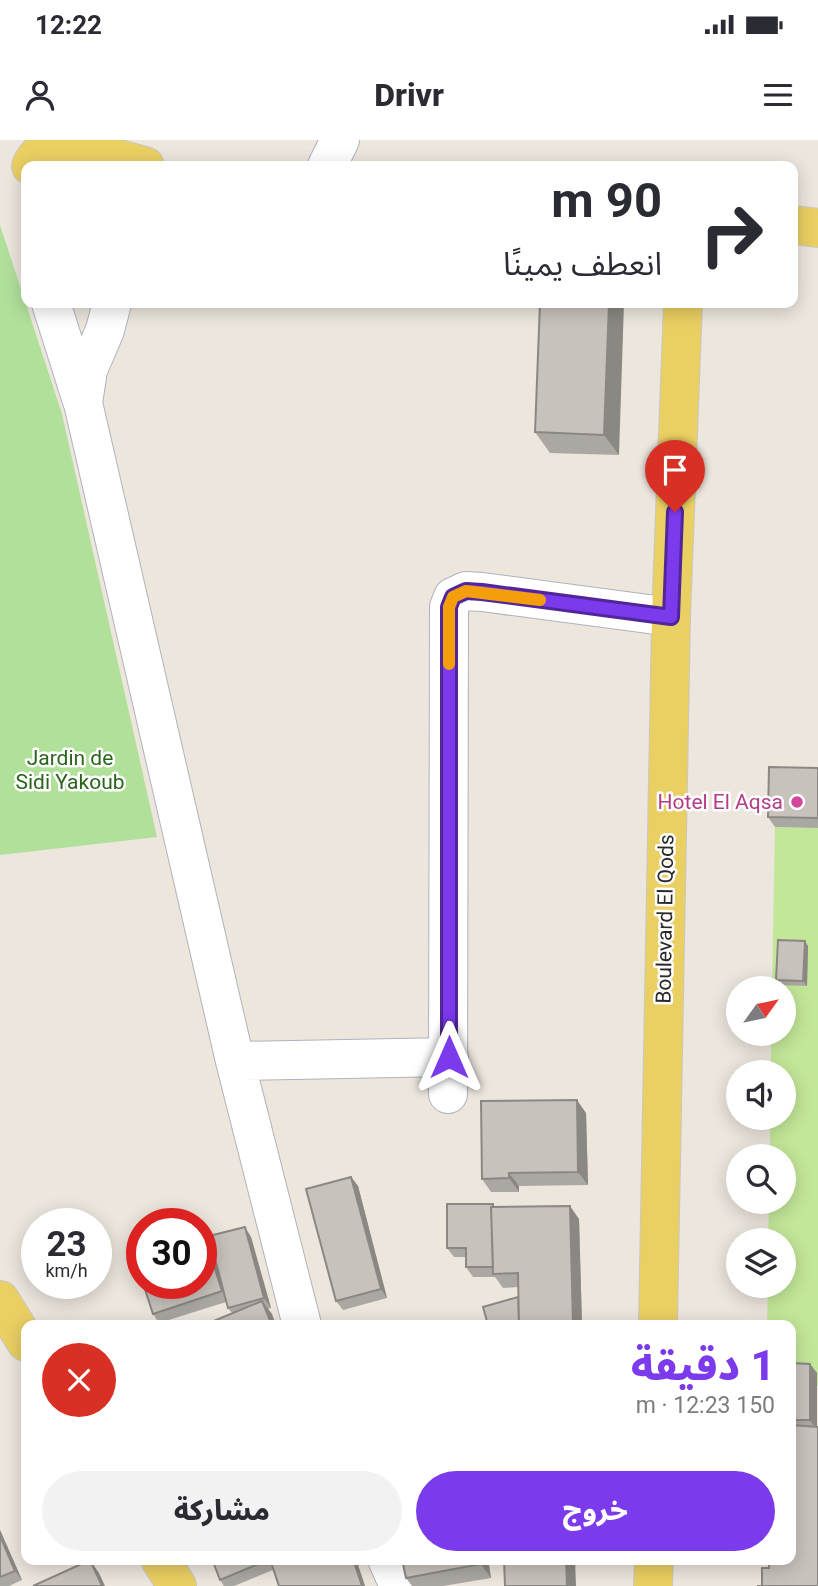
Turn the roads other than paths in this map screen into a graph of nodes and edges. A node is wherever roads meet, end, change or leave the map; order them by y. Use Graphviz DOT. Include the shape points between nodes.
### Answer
graph roads {
  1 [pos="15,140"];
  2 [pos="340,140"];
  3 [pos="92,153"];
  4 [pos="23,161"];
  5 [pos="34,161"];
  6 [pos="330,161"];
  7 [pos="798,226"];
  8 [pos="818,228"];
  9 [pos="53,308"];
  10 [pos="111,308"];
  11 [pos="683,308"];
  12 [pos="83,403"];
  13 [pos="671,617"];
  14 [pos="235,1061"];
  15 [pos="0,1300"];
  16 [pos="301,1320"];
  17 [pos="658,1320"];
  18 [pos="21,1334"];
  19 [pos="164,1565"];
  20 [pos="390,1565"];
  21 [pos="654,1565"];
  22 [pos="177,1586"];
  23 [pos="399,1586"];
  24 [pos="653,1586"];
  1 -- 4 [label="main road"];
  2 -- 6 [label="street"];
  3 -- 5 [label="main road" via="57,146"];
  7 -- 8 [label="main road"];
  9 -- 12 [label="street"];
  10 -- 12 [label="street" via="88,370"];
  11 -- 13 [label="main road, Boulevard El Qods"];
  12 -- 14 [label="street"];
  13 -- 14 [label="street" via="482,592 466,591 453,597 449,607 448,1075"];
  13 -- 17 [label="main road, Boulevard El Qods"];
  14 -- 16 [label="street"];
  15 -- 18 [label="main road"];
  19 -- 22 [label="main road"];
  20 -- 23 [label="street"];
  21 -- 24 [label="main road"];
}
